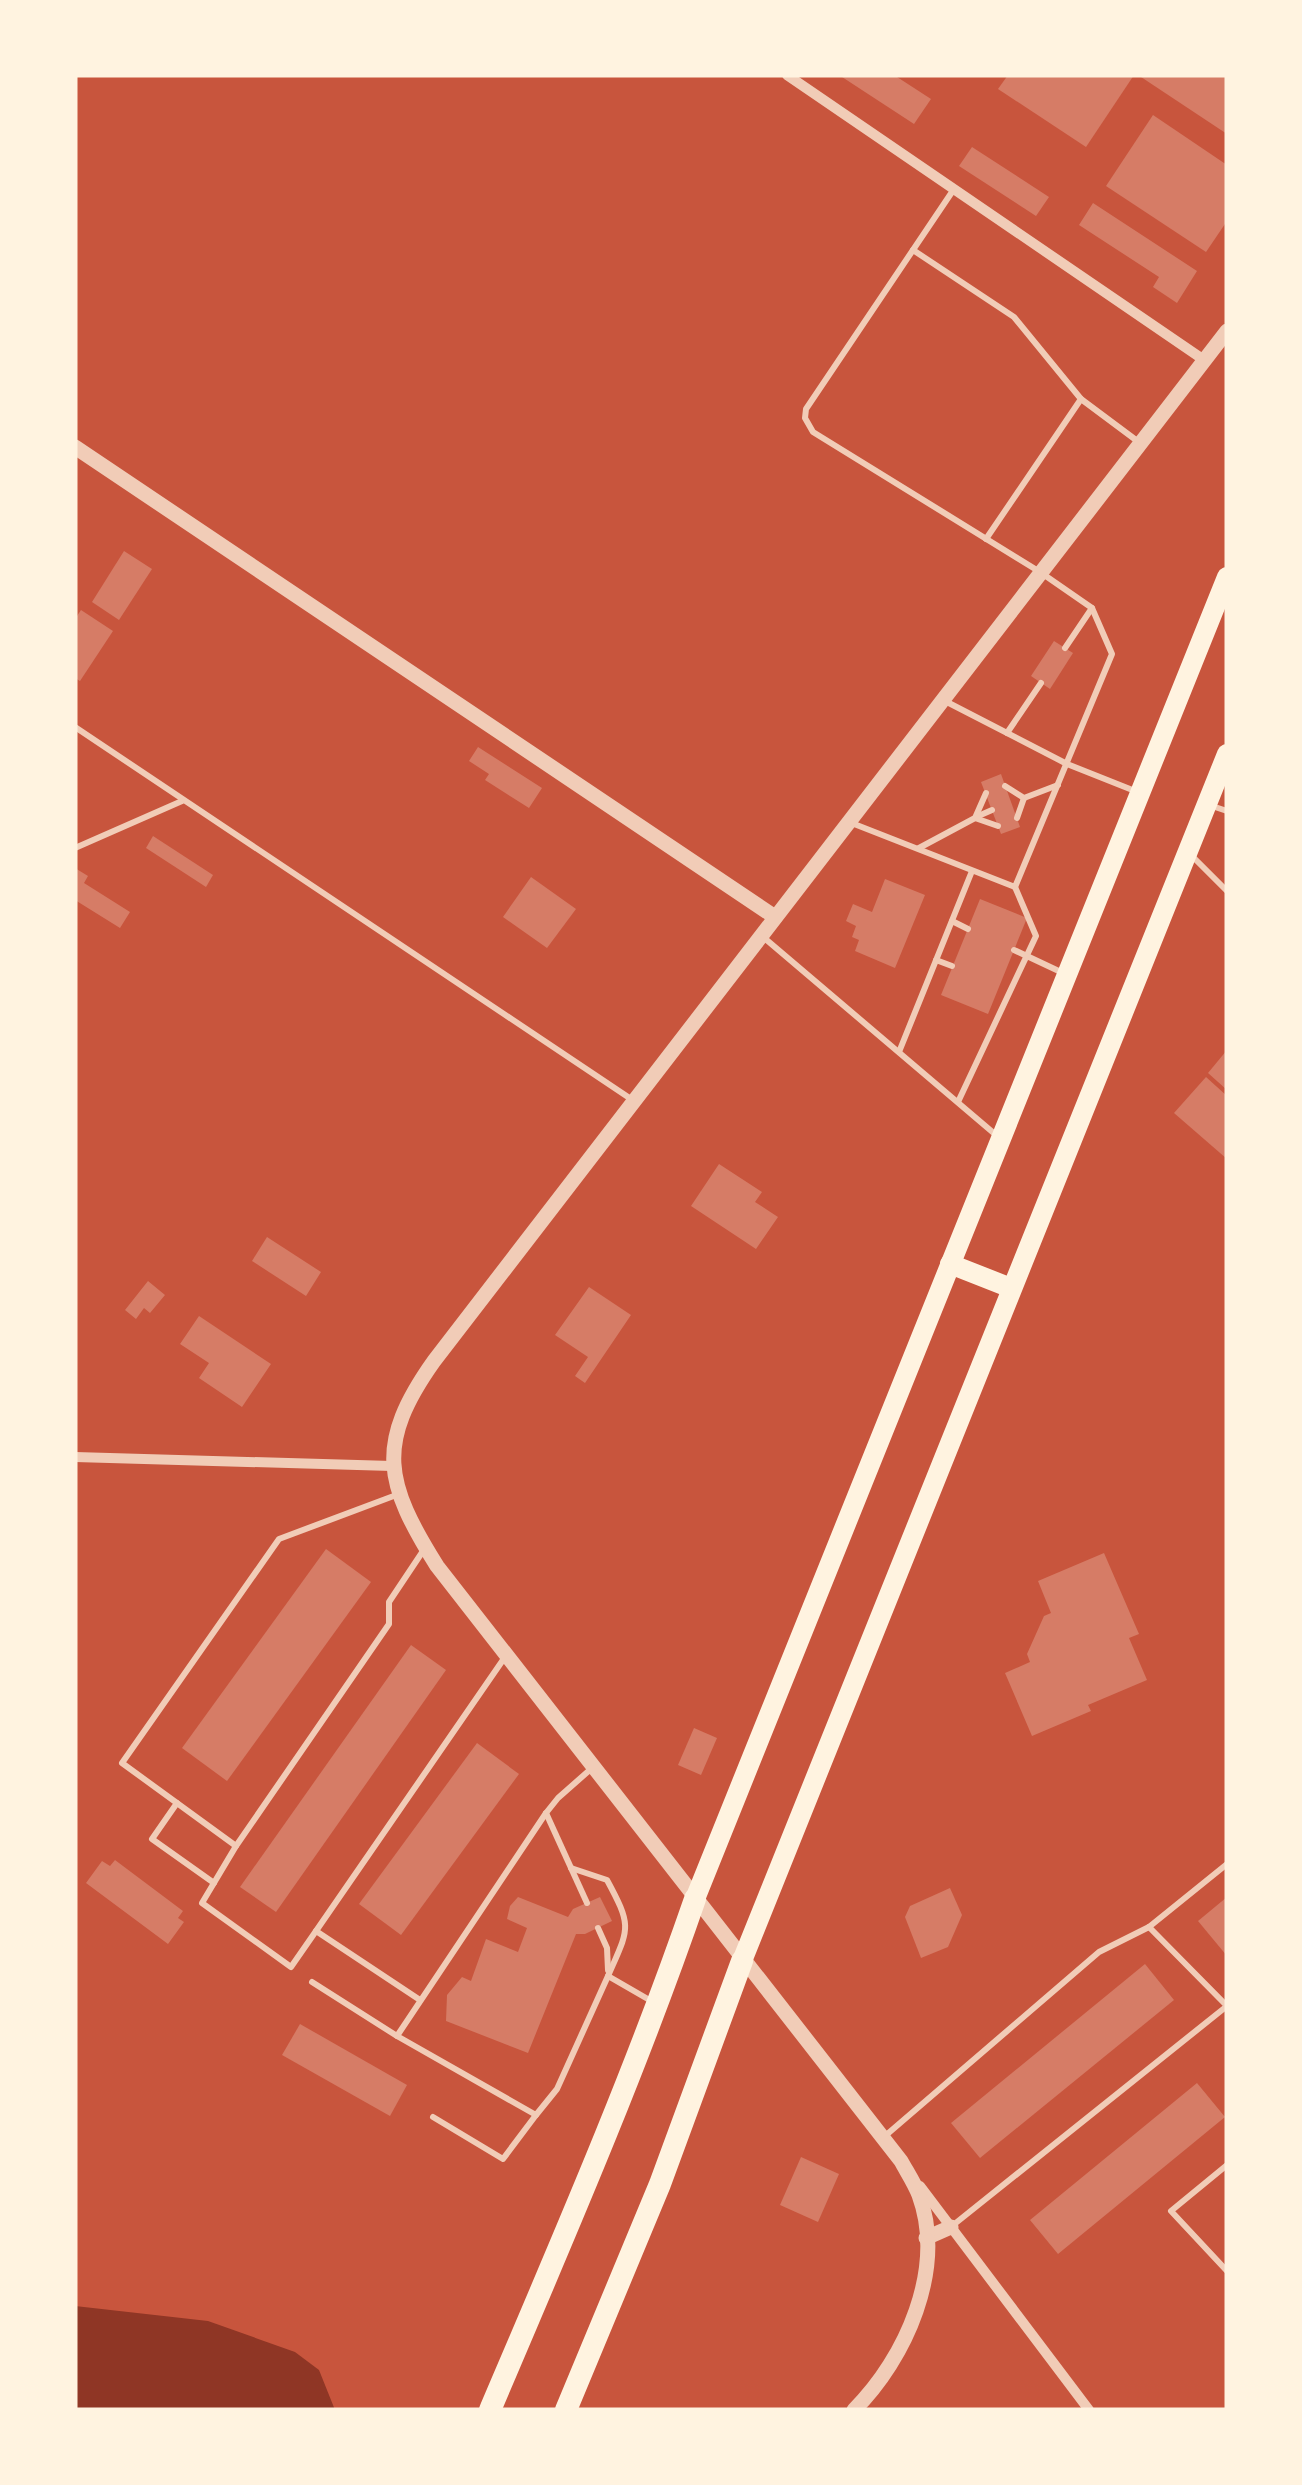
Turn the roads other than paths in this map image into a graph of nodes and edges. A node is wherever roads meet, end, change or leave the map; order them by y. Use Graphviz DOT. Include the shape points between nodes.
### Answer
graph roads {
  1 [pos="787,75"];
  2 [pos="954,188"];
  3 [pos="913,250"];
  4 [pos="1227,331"];
  5 [pos="1204,360"];
  6 [pos="1081,399"];
  7 [pos="1140,443"];
  8 [pos="75,447"];
  9 [pos="986,539"];
  10 [pos="1040,572"];
  11 [pos="1225,589"];
  12 [pos="1092,608"];
  13 [pos="1065,648"];
  14 [pos="1042,683"];
  15 [pos="942,700"];
  16 [pos="75,727"];
  17 [pos="1007,733"];
  18 [pos="1227,754"];
  19 [pos="1067,764"];
  20 [pos="1058,785"];
  21 [pos="1005,786"];
  22 [pos="986,793"];
  23 [pos="1141,793"];
  24 [pos="1024,798"];
  25 [pos="182,801"];
  26 [pos="1012,804"];
  27 [pos="1217,808"];
  28 [pos="992,810"];
  29 [pos="975,818"];
  30 [pos="1017,818"];
  31 [pos="848,821"];
  32 [pos="998,826"];
  33 [pos="75,848"];
  34 [pos="918,849"];
  35 [pos="1187,852"];
  36 [pos="972,870"];
  37 [pos="1015,888"];
  38 [pos="1227,891"];
  39 [pos="775,917"];
  40 [pos="952,922"];
  41 [pos="968,929"];
  42 [pos="761,935"];
  43 [pos="1014,950"];
  44 [pos="1027,955"];
  45 [pos="936,960"];
  46 [pos="952,966"];
  47 [pos="1067,975"];
  48 [pos="999,987"];
  49 [pos="1010,991"];
  50 [pos="899,1052"];
  51 [pos="632,1100"];
  52 [pos="958,1102"];
  53 [pos="1001,1139"];
  54 [pos="950,1264"];
  55 [pos="1011,1288"];
  56 [pos="75,1457"];
  57 [pos="392,1466"];
  58 [pos="400,1494"];
  59 [pos="425,1548"];
  60 [pos="505,1657"];
  61 [pos="592,1768"];
  62 [pos="177,1803"];
  63 [pos="546,1813"];
  64 [pos="236,1846"];
  65 [pos="1227,1864"];
  66 [pos="571,1868"];
  67 [pos="214,1883"];
  68 [pos="695,1900"];
  69 [pos="587,1903"];
  70 [pos="1148,1927"];
  71 [pos="598,1928"];
  72 [pos="316,1931"];
  73 [pos="742,1961"];
  74 [pos="608,1976"];
  75 [pos="312,1982"];
  76 [pos="420,2000"];
  77 [pos="659,2005"];
  78 [pos="1227,2006"];
  79 [pos="397,2036"];
  80 [pos="536,2115"];
  81 [pos="433,2117"];
  82 [pos="883,2138"];
  83 [pos="901,2161"];
  84 [pos="1227,2165"];
  85 [pos="951,2226"];
  86 [pos="926,2238"];
  87 [pos="1227,2271"];
  88 [pos="494,2400"];
  89 [pos="566,2410"];
  90 [pos="854,2410"];
  91 [pos="1089,2410"];
  1 -- 2 [label="street"];
  2 -- 3 [label="lane"];
  2 -- 5 [label="street"];
  3 -- 6 [label="lane" via="1014,317"];
  3 -- 9 [label="lane" via="805,418 813,432"];
  4 -- 5 [label="street"];
  5 -- 7 [label="street"];
  6 -- 7 [label="lane"];
  6 -- 9 [label="lane"];
  7 -- 10 [label="street"];
  8 -- 39 [label="street"];
  9 -- 10 [label="lane"];
  10 -- 12 [label="lane"];
  10 -- 15 [label="street"];
  11 -- 23 [label="main road"];
  12 -- 13 [label="lane"];
  12 -- 19 [label="lane" via="1112,654"];
  14 -- 17 [label="lane"];
  15 -- 17 [label="lane"];
  15 -- 31 [label="street"];
  16 -- 25 [label="lane"];
  17 -- 19 [label="lane"];
  18 -- 27 [label="main road"];
  19 -- 20 [label="lane"];
  19 -- 23 [label="lane"];
  20 -- 24 [label="lane"];
  20 -- 37 [label="lane"];
  21 -- 24 [label="lane"];
  22 -- 29 [label="lane"];
  23 -- 47 [label="main road"];
  24 -- 26 [label="lane"];
  24 -- 30 [label="lane"];
  25 -- 33 [label="lane"];
  25 -- 51 [label="lane"];
  27 -- 35 [label="main road"];
  28 -- 29 [label="lane"];
  29 -- 32 [label="lane"];
  29 -- 34 [label="lane"];
  31 -- 34 [label="lane"];
  31 -- 39 [label="street"];
  34 -- 36 [label="lane"];
  35 -- 38 [label="lane"];
  35 -- 55 [label="main road"];
  36 -- 37 [label="lane"];
  36 -- 40 [label="lane"];
  37 -- 44 [label="lane" via="1036,936"];
  39 -- 42 [label="street"];
  40 -- 41 [label="lane"];
  40 -- 45 [label="lane"];
  42 -- 50 [label="lane"];
  42 -- 51 [label="street"];
  43 -- 44 [label="lane"];
  44 -- 47 [label="lane"];
  44 -- 49 [label="lane"];
  45 -- 46 [label="lane"];
  45 -- 50 [label="lane"];
  47 -- 53 [label="main road"];
  48 -- 49 [label="lane"];
  49 -- 52 [label="lane"];
  50 -- 52 [label="lane"];
  51 -- 57 [label="street" via="422,1378 402,1415"];
  52 -- 53 [label="lane"];
  53 -- 54 [label="main road"];
  54 -- 55 [label="main road"];
  54 -- 68 [label="main road"];
  55 -- 73 [label="main road"];
  56 -- 57 [label="street"];
  57 -- 58 [label="street"];
  58 -- 59 [label="street"];
  58 -- 62 [label="lane" via="280,1539 122,1763"];
  59 -- 60 [label="street"];
  59 -- 64 [label="lane" via="389,1602 390,1624"];
  60 -- 61 [label="street"];
  60 -- 72 [label="lane"];
  61 -- 63 [label="lane"];
  61 -- 68 [label="street"];
  62 -- 64 [label="lane"];
  62 -- 67 [label="lane" via="152,1840"];
  63 -- 66 [label="lane"];
  63 -- 76 [label="lane"];
  64 -- 67 [label="lane"];
  65 -- 70 [label="lane"];
  66 -- 69 [label="lane"];
  66 -- 74 [label="lane" via="607,1880 626,1914 627,1932"];
  67 -- 72 [label="lane" via="202,1903 291,1967"];
  68 -- 73 [label="street"];
  68 -- 77 [label="highway"];
  70 -- 78 [label="lane"];
  70 -- 82 [label="lane" via="1100,1952"];
  71 -- 74 [label="lane"];
  72 -- 76 [label="lane"];
  73 -- 82 [label="street"];
  73 -- 89 [label="highway" via="660,2184"];
  74 -- 77 [label="lane"];
  74 -- 80 [label="lane" via="557,2089"];
  75 -- 79 [label="lane"];
  76 -- 79 [label="lane"];
  77 -- 88 [label="highway"];
  78 -- 85 [label="lane"];
  79 -- 80 [label="lane"];
  80 -- 81 [label="lane" via="503,2159"];
  82 -- 83 [label="street"];
  83 -- 85 [label="street"];
  83 -- 86 [label="street" via="919,2194"];
  84 -- 87 [label="lane" via="1171,2211"];
  85 -- 86 [label="street"];
  85 -- 91 [label="street"];
  86 -- 90 [label="street" via="922,2289 907,2334"];
}
